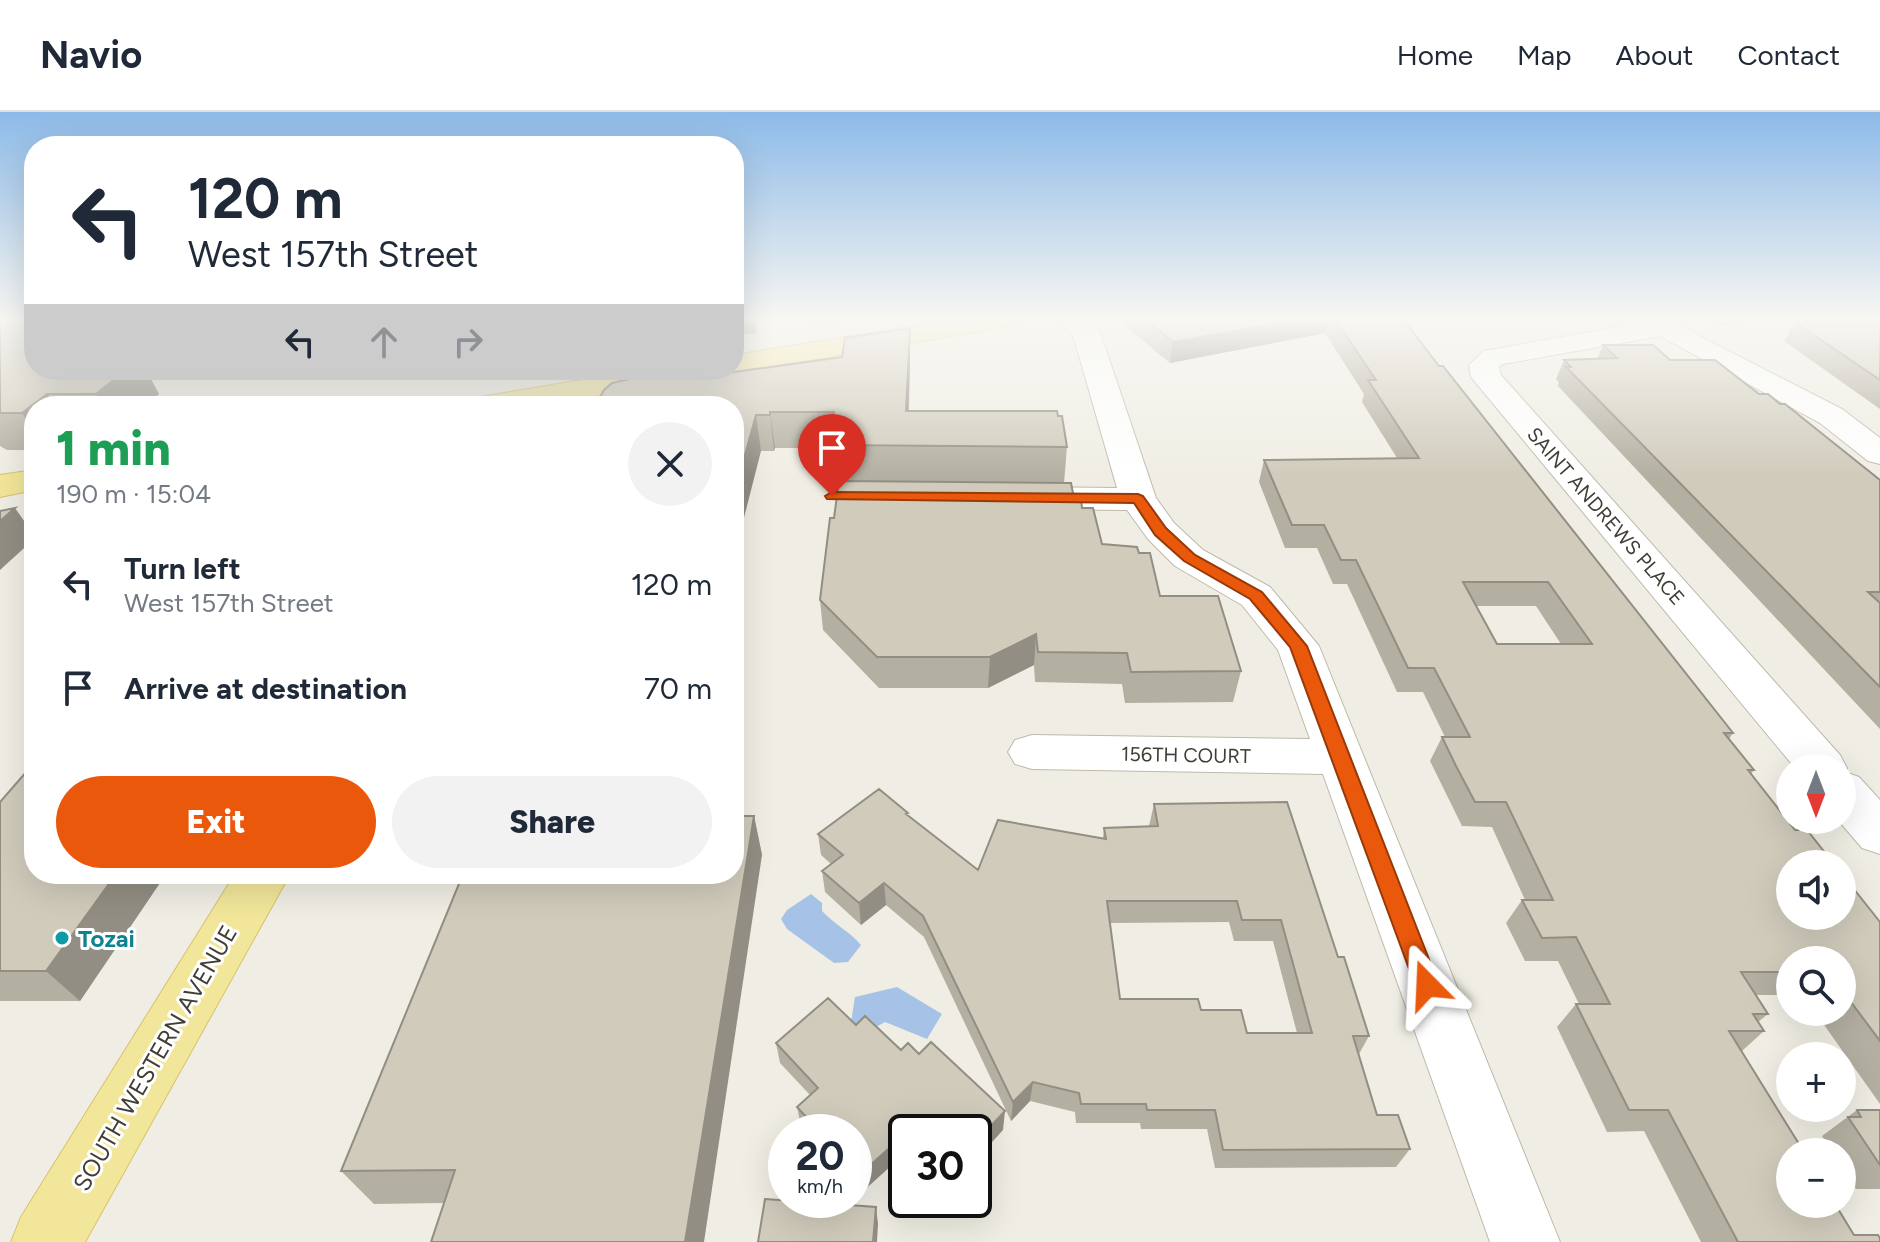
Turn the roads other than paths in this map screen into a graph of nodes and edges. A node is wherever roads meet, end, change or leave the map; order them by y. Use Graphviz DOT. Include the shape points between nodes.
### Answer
graph roads {
  1 [pos="1098,371"];
  2 [pos="1485,371"];
  3 [pos="1748,371"];
  4 [pos="623,380"];
  5 [pos="550,390"];
  6 [pos="524,396"];
  7 [pos="1880,454"];
  8 [pos="24,482"];
  9 [pos="0,486"];
  10 [pos="985,497"];
  11 [pos="1138,499"];
  12 [pos="1032,752"];
  13 [pos="1811,754"];
  14 [pos="1339,757"];
  15 [pos="1856,806"];
  16 [pos="1880,834"];
  17 [pos="257,884"];
  18 [pos="46,1242"];
  19 [pos="1525,1242"];
  1 -- 11 [label="street"];
  2 -- 13 [label="street, SAINT ANDREWS PLACE"];
  3 -- 7 [label="street" via="1831,416"];
  4 -- 5 [label="main road"];
  5 -- 6 [label="main road"];
  8 -- 9 [label="main road"];
  10 -- 11 [label="street"];
  11 -- 14 [label="street" via="1189,558 1256,596 1298,646"];
  12 -- 14 [label="street, 156TH COURT"];
  14 -- 19 [label="street"];
  15 -- 16 [label="street"];
  17 -- 18 [label="main road, SOUTH WESTERN AVENUE"];
}
